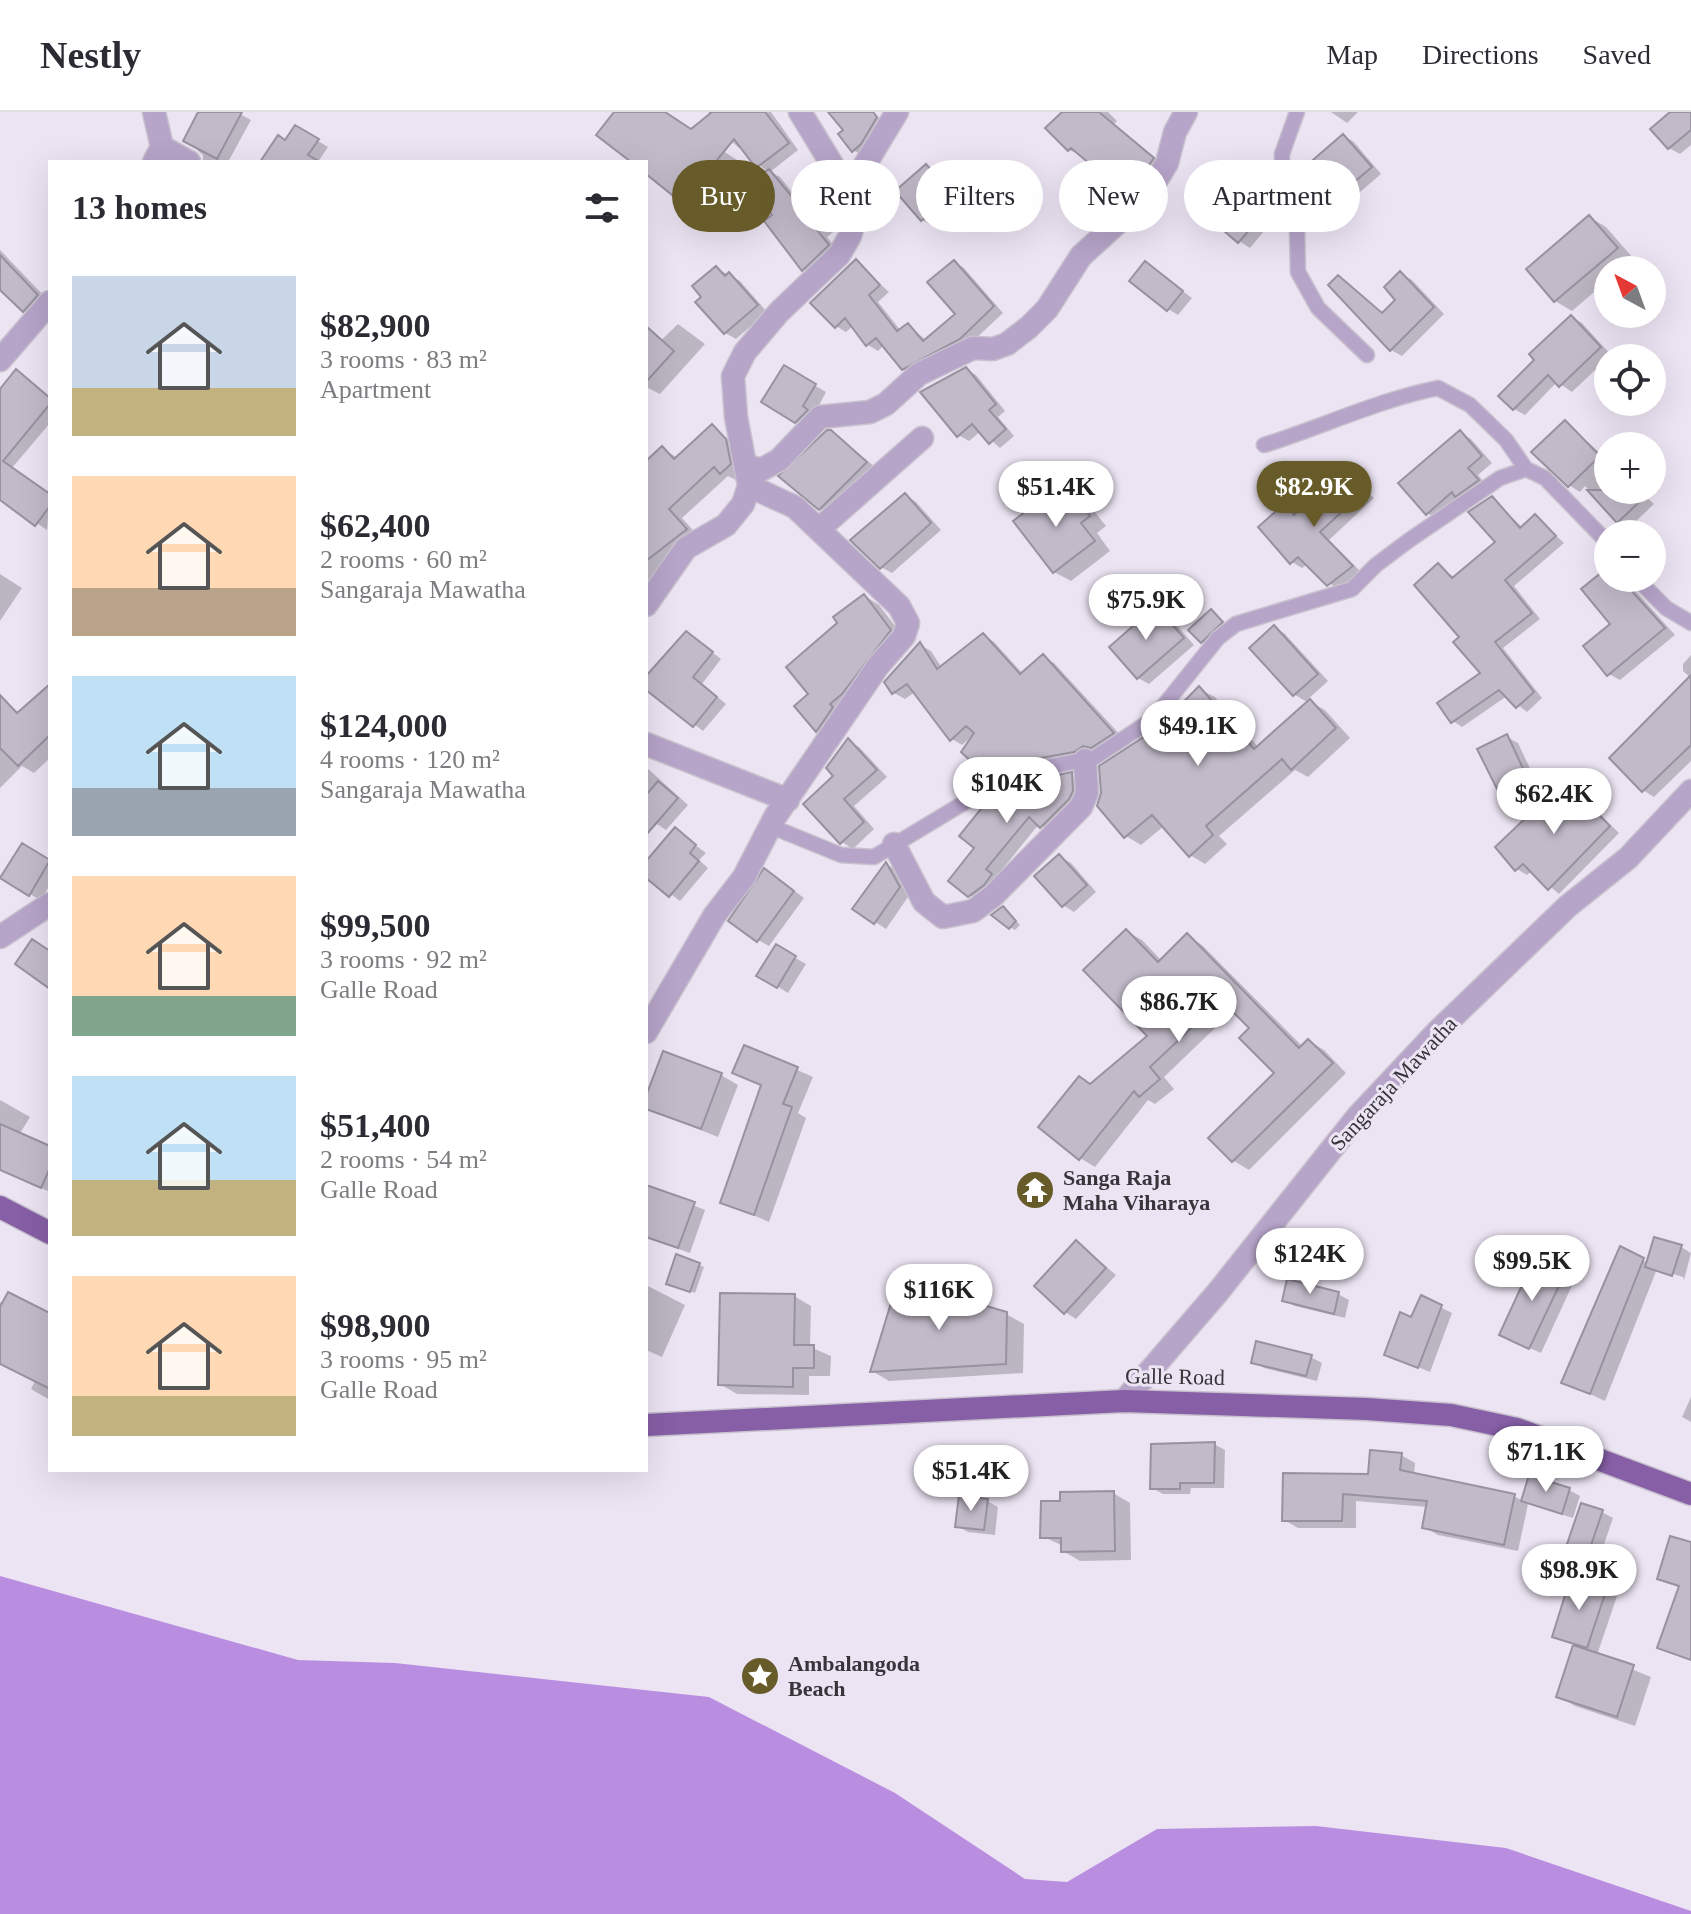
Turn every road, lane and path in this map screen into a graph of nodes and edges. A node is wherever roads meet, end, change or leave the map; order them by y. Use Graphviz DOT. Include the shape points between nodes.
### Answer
graph roads {
  1 [pos="154,112"];
  2 [pos="800,112"];
  3 [pos="897,112"];
  4 [pos="1186,112"];
  5 [pos="1297,112"];
  6 [pos="158,154"];
  7 [pos="181,160"];
  8 [pos="830,160"];
  9 [pos="868,160"];
  10 [pos="851,232"];
  11 [pos="48,304"];
  12 [pos="1367,355"];
  13 [pos="0,360"];
  14 [pos="922,438"];
  15 [pos="1264,445"];
  16 [pos="1526,469"];
  17 [pos="747,476"];
  18 [pos="819,529"];
  19 [pos="1594,529"];
  20 [pos="1650,592"];
  21 [pos="648,602"];
  22 [pos="1691,623"];
  23 [pos="648,745"];
  24 [pos="1085,760"];
  25 [pos="1691,791"];
  26 [pos="788,800"];
  27 [pos="770,826"];
  28 [pos="894,844"];
  29 [pos="48,905"];
  30 [pos="0,937"];
  31 [pos="648,1029"];
  32 [pos="0,1207"];
  33 [pos="48,1232"];
  34 [pos="1124,1401"];
  35 [pos="648,1425"];
  36 [pos="1691,1494"];
  1 -- 6 [label="street"];
  2 -- 8 [label="street"];
  3 -- 9 [label="street"];
  4 -- 17 [label="street" via="1167,163 1146,197 1081,256 1029,327 1007,344 973,348 919,374 870,412 820,417 779,460"];
  5 -- 12 [label="lane" via="1282,154 1282,179 1297,227 1298,272 1318,308"];
  6 -- 7 [label="street"];
  10 -- 17 [label="street" via="839,255 745,352 733,376"];
  11 -- 13 [label="street"];
  14 -- 18 [label="street"];
  15 -- 16 [label="lane" via="1396,396 1438,388 1470,405 1506,440"];
  16 -- 19 [label="lane" via="1545,478"];
  16 -- 24 [label="lane" via="1500,478 1408,541 1352,589 1236,624 1218,638 1153,719"];
  17 -- 18 [label="street"];
  17 -- 21 [label="street" via="743,504 726,525 686,548"];
  18 -- 26 [label="street" via="899,606 908,623"];
  20 -- 22 [label="lane"];
  23 -- 26 [label="street"];
  24 -- 28 [label="lane" via="1026,771"];
  24 -- 28 [label="street" via="1087,793 1081,807 973,911 943,917 924,902"];
  25 -- 34 [label="street, Sangaraja Mawatha" via="1628,858 1568,906 1437,1032 1358,1116"];
  26 -- 27 [label="street"];
  27 -- 28 [label="lane" via="841,855 874,857"];
  27 -- 31 [label="street" via="744,877 714,916"];
  29 -- 30 [label="street"];
  32 -- 33 [label="highway"];
  34 -- 35 [label="highway, Galle Road"];
  34 -- 36 [label="highway, Galle Road" via="1451,1415 1517,1429"];
}
